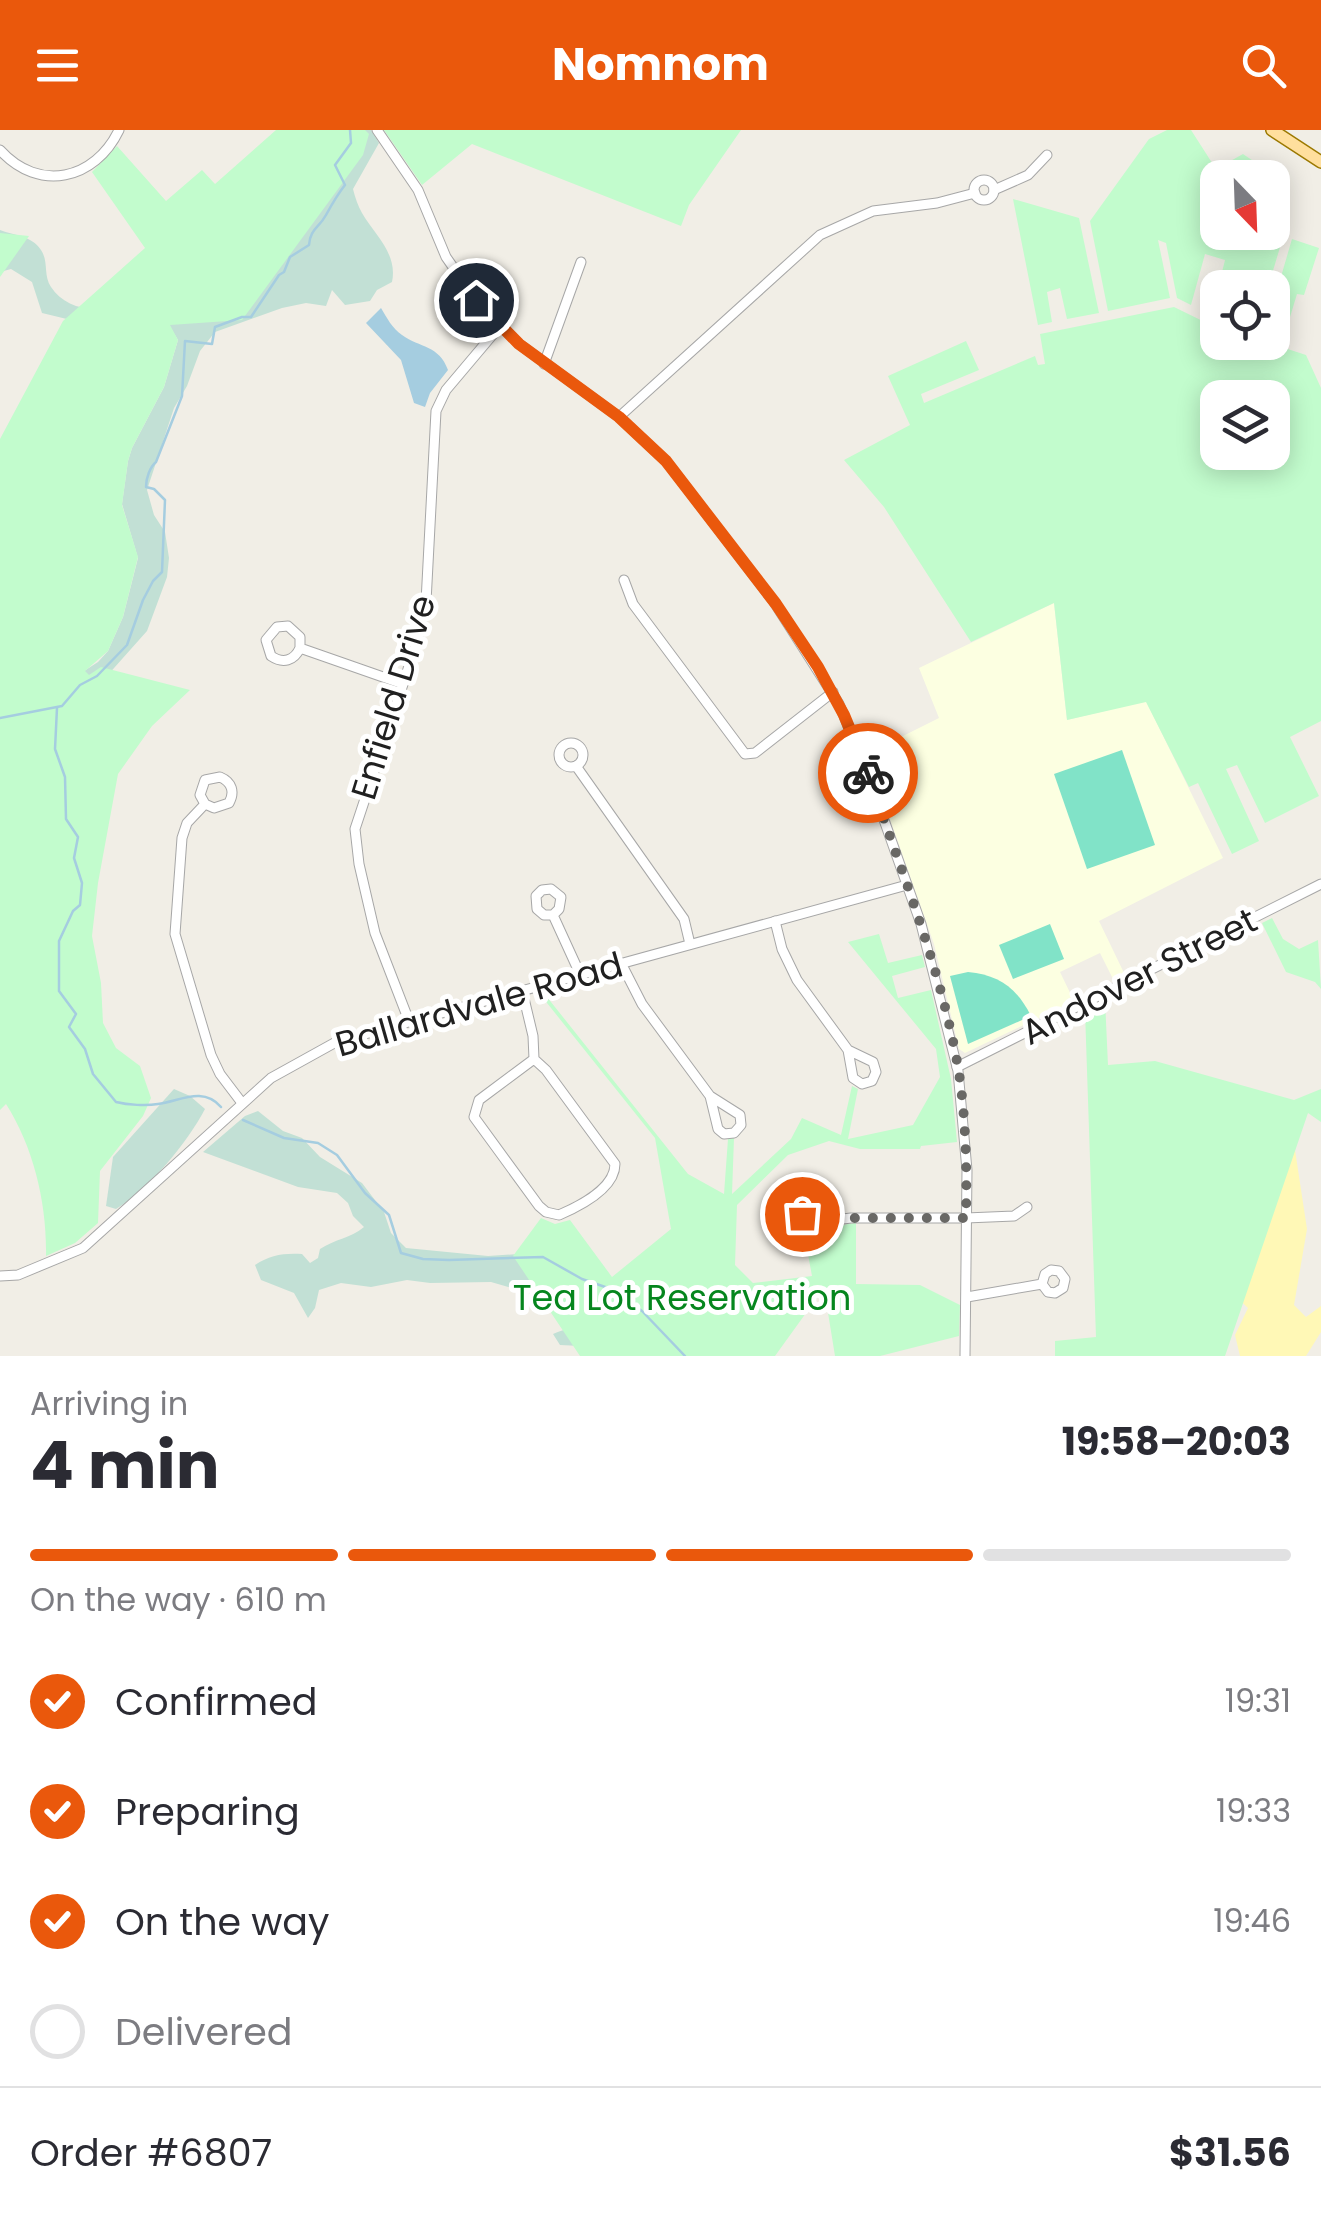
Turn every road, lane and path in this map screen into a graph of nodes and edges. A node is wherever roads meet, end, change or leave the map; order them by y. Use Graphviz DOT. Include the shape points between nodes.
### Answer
graph roads {
  1 [pos="119,130"];
  2 [pos="376,130"];
  3 [pos="1272,130"];
  4 [pos="0,150"];
  5 [pos="1047,154"];
  6 [pos="1321,162"];
  7 [pos="581,262"];
  8 [pos="500,326"];
  9 [pos="544,364"];
  10 [pos="619,417"];
  11 [pos="624,580"];
  12 [pos="300,648"];
  13 [pos="403,684"];
  14 [pos="833,692"];
  15 [pos="576,766"];
  16 [pos="205,804"];
  17 [pos="1321,884"];
  18 [pos="907,885"];
  19 [pos="552,915"];
  20 [pos="775,922"];
  21 [pos="690,944"];
  22 [pos="621,963"];
  23 [pos="580,974"];
  24 [pos="522,990"];
  25 [pos="409,1021"];
  26 [pos="848,1050"];
  27 [pos="534,1059"];
  28 [pos="958,1068"];
  29 [pos="710,1096"];
  30 [pos="242,1103"];
  31 [pos="1026,1207"];
  32 [pos="966,1218"];
  33 [pos="827,1221"];
  34 [pos="0,1276"];
  35 [pos="1042,1284"];
  36 [pos="966,1298"];
  37 [pos="965,1356"];
  1 -- 4 [label="street" via="98,160 62,176 29,172"];
  2 -- 8 [label="street" via="418,190 448,262"];
  3 -- 6 [label="main road"];
  5 -- 10 [label="street" via="1028,175 986,200 975,194 873,211 820,235"];
  7 -- 9 [label="street"];
  8 -- 9 [label="street"];
  8 -- 13 [label="street, Enfield Drive" via="446,390 435,416 428,591"];
  9 -- 10 [label="street"];
  10 -- 14 [label="street" via="685,485"];
  11 -- 14 [label="street" via="632,603 744,754 760,750"];
  12 -- 12 [label="street" via="297,632 288,626 276,627 266,640 271,656 282,661"];
  12 -- 13 [label="street"];
  13 -- 25 [label="street, Enfield Drive" via="355,838 375,933"];
  14 -- 18 [label="street"];
  15 -- 21 [label="street" via="684,919"];
  16 -- 30 [label="street" via="182,838 175,934 211,1055"];
  17 -- 28 [label="street, Andover Street"];
  18 -- 20 [label="street, Ballardvale Road"];
  18 -- 28 [label="street"];
  19 -- 23 [label="street"];
  20 -- 21 [label="street, Ballardvale Road"];
  20 -- 26 [label="street" via="797,980"];
  21 -- 22 [label="street, Ballardvale Road"];
  22 -- 23 [label="street, Ballardvale Road"];
  22 -- 29 [label="street" via="642,1004"];
  23 -- 24 [label="street, Ballardvale Road"];
  24 -- 25 [label="street, Ballardvale Road"];
  24 -- 27 [label="street"];
  25 -- 30 [label="street, Ballardvale Road" via="317,1050"];
  27 -- 27 [label="street" via="615,1164 609,1183 559,1214 539,1206 474,1117 479,1100"];
  28 -- 32 [label="street"];
  30 -- 34 [label="street, Ballardvale Road" via="82,1248"];
  31 -- 32 [label="street" via="1014,1216"];
  32 -- 33 [label="street"];
  32 -- 36 [label="street"];
  35 -- 36 [label="street"];
  36 -- 37 [label="street"];
}
